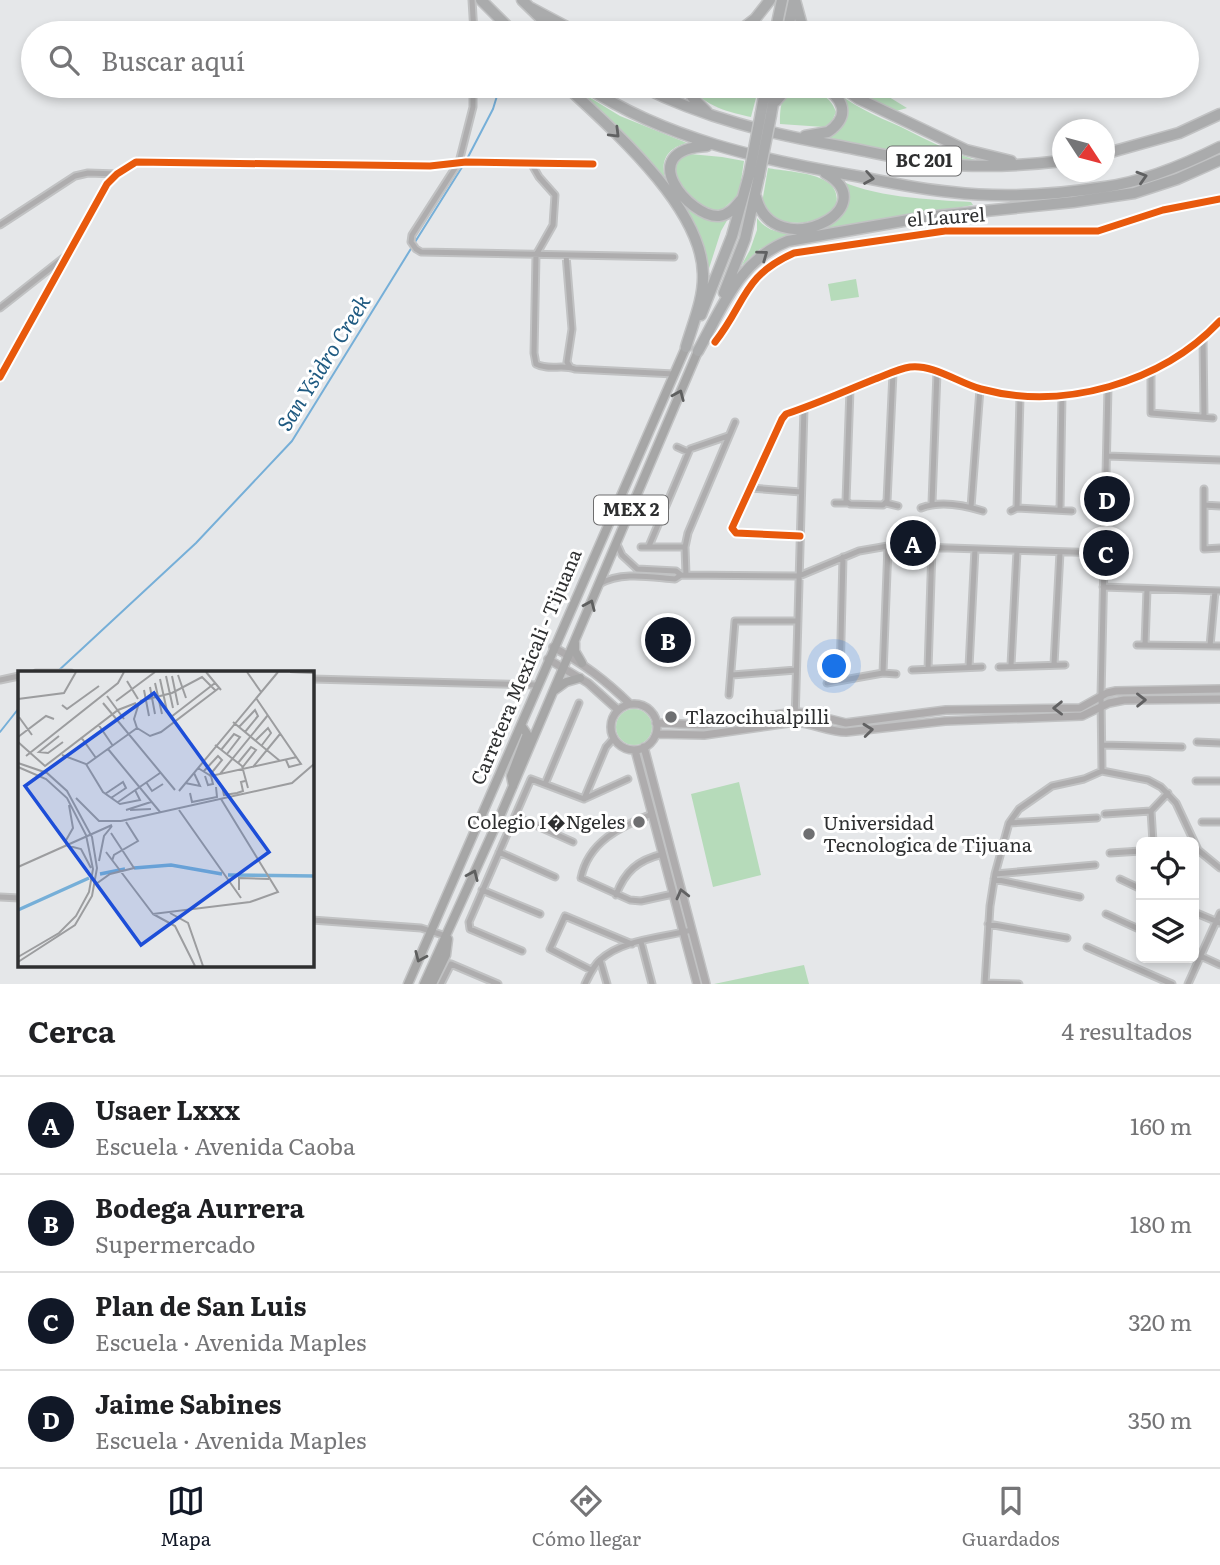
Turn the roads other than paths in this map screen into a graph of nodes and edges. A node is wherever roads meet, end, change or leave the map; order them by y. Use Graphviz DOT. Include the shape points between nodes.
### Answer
graph roads {
  1 [pos="472,0"];
  2 [pos="481,0"];
  3 [pos="522,0"];
  4 [pos="770,0"];
  5 [pos="782,0"];
  6 [pos="795,0"];
  7 [pos="531,8"];
  8 [pos="473,21"];
  9 [pos="502,21"];
  10 [pos="544,21"];
  11 [pos="555,21"];
  12 [pos="752,21"];
  13 [pos="778,21"];
  14 [pos="790,21"];
  15 [pos="801,21"];
  16 [pos="472,98"];
  17 [pos="578,98"];
  18 [pos="607,98"];
  19 [pos="670,98"];
  20 [pos="693,98"];
  21 [pos="768,98"];
  22 [pos="779,98"];
  23 [pos="837,98"];
  24 [pos="860,98"];
  25 [pos="768,112"];
  26 [pos="1220,114"];
  27 [pos="713,116"];
  28 [pos="787,137"];
  29 [pos="714,145"];
  30 [pos="1220,147"];
  31 [pos="1115,151"];
  32 [pos="459,162"];
  33 [pos="1052,162"];
  34 [pos="531,163"];
  35 [pos="1043,163"];
  36 [pos="1218,163"];
  37 [pos="593,164"];
  38 [pos="818,170"];
  39 [pos="117,174"];
  40 [pos="754,175"];
  41 [pos="756,193"];
  42 [pos="1012,194"];
  43 [pos="1044,194"];
  44 [pos="744,197"];
  45 [pos="1220,200"];
  46 [pos="1073,202"];
  47 [pos="976,212"];
  48 [pos="0,225"];
  49 [pos="536,255"];
  50 [pos="566,255"];
  51 [pos="67,256"];
  52 [pos="674,257"];
  53 [pos="0,308"];
  54 [pos="1220,321"];
  55 [pos="1203,338"];
  56 [pos="715,342"];
  57 [pos="686,347"];
  58 [pos="698,351"];
  59 [pos="570,367"];
  60 [pos="1151,372"];
  61 [pos="893,373"];
  62 [pos="937,373"];
  63 [pos="674,374"];
  64 [pos="0,377"];
  65 [pos="1108,387"];
  66 [pos="850,389"];
  67 [pos="980,389"];
  68 [pos="1062,395"];
  69 [pos="1020,397"];
  70 [pos="804,408"];
  71 [pos="1204,417"];
  72 [pos="1213,418"];
  73 [pos="734,422"];
  74 [pos="728,436"];
  75 [pos="677,447"];
  76 [pos="688,452"];
  77 [pos="1107,456"];
  78 [pos="1220,460"];
  79 [pos="750,488"];
  80 [pos="1204,489"];
  81 [pos="801,492"];
  82 [pos="835,503"];
  83 [pos="848,503"];
  84 [pos="886,503"];
  85 [pos="932,503"];
  86 [pos="1204,505"];
  87 [pos="898,506"];
  88 [pos="1220,506"];
  89 [pos="971,507"];
  90 [pos="921,508"];
  91 [pos="1060,510"];
  92 [pos="983,511"];
  93 [pos="1072,511"];
  94 [pos="800,536"];
  95 [pos="617,544"];
  96 [pos="649,546"];
  97 [pos="888,546"];
  98 [pos="641,547"];
  99 [pos="685,547"];
  100 [pos="932,548"];
  101 [pos="1220,548"];
  102 [pos="975,550"];
  103 [pos="1017,551"];
  104 [pos="1060,552"];
  105 [pos="1104,553"];
  106 [pos="843,557"];
  107 [pos="683,575"];
  108 [pos="800,576"];
  109 [pos="599,584"];
  110 [pos="1103,587"];
  111 [pos="1147,589"];
  112 [pos="1217,591"];
  113 [pos="798,621"];
  114 [pos="576,638"];
  115 [pos="1137,645"];
  116 [pos="1145,645"];
  117 [pos="1210,646"];
  118 [pos="1220,646"];
  119 [pos="553,647"];
  120 [pos="569,656"];
  121 [pos="548,659"];
  122 [pos="582,663"];
  123 [pos="1054,664"];
  124 [pos="1011,665"];
  125 [pos="1065,665"];
  126 [pos="969,667"];
  127 [pos="982,667"];
  128 [pos="999,667"];
  129 [pos="563,668"];
  130 [pos="928,669"];
  131 [pos="796,670"];
  132 [pos="912,670"];
  133 [pos="883,673"];
  134 [pos="896,674"];
  135 [pos="732,675"];
  136 [pos="18,676"];
  137 [pos="580,678"];
  138 [pos="313,679"];
  139 [pos="840,679"];
  140 [pos="0,680"];
  141 [pos="827,683"];
  142 [pos="537,685"];
  143 [pos="1220,689"];
  144 [pos="552,691"];
  145 [pos="729,695"];
  146 [pos="1101,696"];
  147 [pos="1220,699"];
  148 [pos="579,703"];
  149 [pos="630,705"];
  150 [pos="1101,708"];
  151 [pos="618,710"];
  152 [pos="795,712"];
  153 [pos="795,722"];
  154 [pos="656,723"];
  155 [pos="521,725"];
  156 [pos="656,734"];
  157 [pos="614,738"];
  158 [pos="1197,743"];
  159 [pos="1220,743"];
  160 [pos="1102,745"];
  161 [pos="645,747"];
  162 [pos="1182,747"];
  163 [pos="635,750"];
  164 [pos="1102,771"];
  165 [pos="628,779"];
  166 [pos="1196,781"];
  167 [pos="1220,781"];
  168 [pos="545,783"];
  169 [pos="513,786"];
  170 [pos="1168,793"];
  171 [pos="584,799"];
  172 [pos="1151,811"];
  173 [pos="652,814"];
  174 [pos="1105,814"];
  175 [pos="515,816"];
  176 [pos="1097,818"];
  177 [pos="1220,821"];
  178 [pos="1009,822"];
  179 [pos="1202,822"];
  180 [pos="1153,837"];
  181 [pos="573,842"];
  182 [pos="1136,851"];
  183 [pos="499,852"];
  184 [pos="1110,853"];
  185 [pos="663,854"];
  186 [pos="1095,865"];
  187 [pos="1220,868"];
  188 [pos="995,876"];
  189 [pos="555,877"];
  190 [pos="1120,879"];
  191 [pos="1136,886"];
  192 [pos="482,890"];
  193 [pos="673,894"];
  194 [pos="616,895"];
  195 [pos="0,897"];
  196 [pos="1080,897"];
  197 [pos="18,898"];
  198 [pos="1220,913"];
  199 [pos="540,914"];
  200 [pos="1106,914"];
  201 [pos="1199,914"];
  202 [pos="313,920"];
  203 [pos="1218,922"];
  204 [pos="988,924"];
  205 [pos="1136,928"];
  206 [pos="432,930"];
  207 [pos="687,931"];
  208 [pos="446,936"];
  209 [pos="1067,938"];
  210 [pos="641,942"];
  211 [pos="632,944"];
  212 [pos="1087,947"];
  213 [pos="522,951"];
  214 [pos="1200,956"];
  215 [pos="600,960"];
  216 [pos="1220,965"];
  217 [pos="592,970"];
  218 [pos="408,984"];
  219 [pos="424,984"];
  220 [pos="432,984"];
  221 [pos="442,984"];
  222 [pos="498,984"];
  223 [pos="585,984"];
  224 [pos="607,984"];
  225 [pos="652,984"];
  226 [pos="696,984"];
  227 [pos="706,984"];
  228 [pos="985,984"];
  229 [pos="1019,984"];
  230 [pos="1172,984"];
  231 [pos="1188,984"];
  1 -- 8 [label="street"];
  2 -- 9 [label="highway"];
  3 -- 7 [label="highway"];
  4 -- 12 [label="highway"];
  5 -- 13 [label="highway"];
  6 -- 14 [label="highway"];
  6 -- 15 [label="highway"];
  7 -- 10 [label="highway"];
  7 -- 11 [label="highway"];
  16 -- 32 [label="street"];
  17 -- 57 [label="highway, one-way" via="647,168 695,236 703,282"];
  18 -- 29 [label="highway, BC 201" via="648,120"];
  19 -- 27 [label="highway, BC 201"];
  20 -- 27 [label="highway"];
  21 -- 25 [label="highway, Carretera Mexicali - Tijuana / MEX 2"];
  22 -- 25 [label="highway"];
  23 -- 28 [label="highway" via="842,104 837,124 821,135"];
  24 -- 35 [label="highway" via="966,150"];
  25 -- 40 [label="highway, Carretera Mexicali - Tijuana / MEX 2, bridge"];
  26 -- 31 [label="highway" via="1179,133"];
  27 -- 28 [label="highway, BC 201"];
  28 -- 35 [label="highway, BC 201" via="933,163"];
  29 -- 38 [label="highway, BC 201"];
  29 -- 44 [label="highway" via="680,152 670,165 673,186 718,216"];
  43 -- 30 [label="highway, BC 201, one-way" via="1107,187"];
  32 -- 34 [label="street"];
  32 -- 39 [label="street" via="430,166 136,162"];
  32 -- 49 [label="street" via="412,235 416,249 421,253"];
  33 -- 35 [label="highway, BC 201"];
  34 -- 37 [label="street"];
  34 -- 49 [label="street" via="555,195 553,225"];
  36 -- 46 [label="highway" via="1134,193"];
  38 -- 41 [label="highway" via="837,181 845,195 839,212 827,221 802,228 778,226 764,215"];
  38 -- 42 [label="highway, BC 201, one-way" via="950,192"];
  39 -- 48 [label="street" via="75,176"];
  39 -- 51 [label="street"];
  40 -- 41 [label="highway, Carretera Mexicali - Tijuana / MEX 2"];
  40 -- 44 [label="highway, Carretera Mexicali - Tijuana / MEX 2"];
  41 -- 58 [label="highway, Carretera Mexicali - Tijuana / MEX 2" via="733,272"];
  42 -- 43 [label="highway, BC 201"];
  42 -- 47 [label="highway"];
  43 -- 46 [label="highway"];
  44 -- 57 [label="highway, Carretera Mexicali - Tijuana / MEX 2" via="721,268"];
  45 -- 56 [label="street, el Laurel" via="1163,209 1098,231 945,230 794,253 752,282"];
  46 -- 47 [label="highway"];
  58 -- 47 [label="highway, one-way" via="743,272 778,244"];
  49 -- 50 [label="street"];
  49 -- 59 [label="street" via="536,364"];
  50 -- 52 [label="street"];
  50 -- 59 [label="street"];
  51 -- 53 [label="street"];
  51 -- 64 [label="street"];
  54 -- 55 [label="street"];
  55 -- 60 [label="street"];
  55 -- 71 [label="street"];
  57 -- 63 [label="main road, Carretera Mexicali - Tijuana / MEX 2"];
  95 -- 58 [label="main road, Carretera Mexicali - Tijuana / MEX 2, one-way"];
  59 -- 63 [label="street"];
  60 -- 65 [label="street"];
  60 -- 71 [label="street" via="1151,413"];
  61 -- 62 [label="street" via="909,367"];
  61 -- 66 [label="street"];
  61 -- 84 [label="street"];
  62 -- 67 [label="street"];
  62 -- 85 [label="street"];
  63 -- 119 [label="main road, Carretera Mexicali - Tijuana / MEX 2"];
  65 -- 68 [label="street"];
  65 -- 77 [label="street"];
  66 -- 70 [label="street"];
  66 -- 83 [label="street"];
  67 -- 69 [label="street"];
  67 -- 89 [label="street"];
  68 -- 69 [label="street"];
  68 -- 91 [label="street"];
  69 -- 91 [label="street" via="1014,509"];
  70 -- 79 [label="street" via="782,419"];
  70 -- 81 [label="street"];
  71 -- 72 [label="street"];
  73 -- 74 [label="street"];
  74 -- 76 [label="street"];
  74 -- 99 [label="street"];
  75 -- 76 [label="street"];
  76 -- 96 [label="street"];
  77 -- 78 [label="street"];
  77 -- 105 [label="street"];
  79 -- 81 [label="street"];
  79 -- 94 [label="street" via="733,532"];
  80 -- 86 [label="street"];
  81 -- 94 [label="street"];
  82 -- 83 [label="street"];
  83 -- 84 [label="street"];
  84 -- 87 [label="street"];
  85 -- 89 [label="street"];
  85 -- 90 [label="street"];
  86 -- 88 [label="street"];
  86 -- 101 [label="street" via="1204,549"];
  89 -- 92 [label="street"];
  91 -- 93 [label="street"];
  94 -- 108 [label="street"];
  95 -- 107 [label="street" via="637,569"];
  95 -- 109 [label="main road, Carretera Mexicali - Tijuana / MEX 2"];
  96 -- 98 [label="street"];
  96 -- 99 [label="street"];
  97 -- 100 [label="street"];
  97 -- 106 [label="street"];
  97 -- 133 [label="street"];
  99 -- 107 [label="street"];
  100 -- 102 [label="street"];
  100 -- 130 [label="street"];
  102 -- 103 [label="street"];
  102 -- 126 [label="street"];
  103 -- 104 [label="street"];
  103 -- 124 [label="street"];
  104 -- 105 [label="street"];
  104 -- 123 [label="street"];
  105 -- 110 [label="street"];
  106 -- 108 [label="street"];
  106 -- 139 [label="street"];
  107 -- 108 [label="street"];
  107 -- 109 [label="street" via="676,579 615,577"];
  108 -- 113 [label="street"];
  114 -- 109 [label="main road, Carretera Mexicali - Tijuana / MEX 2, one-way"];
  110 -- 111 [label="street"];
  110 -- 146 [label="street"];
  111 -- 112 [label="street"];
  111 -- 116 [label="street"];
  112 -- 117 [label="street"];
  113 -- 131 [label="street"];
  113 -- 135 [label="street" via="735,621"];
  114 -- 120 [label="main road, Carretera Mexicali - Tijuana / MEX 2"];
  114 -- 122 [label="main road" via="575,651"];
  115 -- 116 [label="street"];
  116 -- 117 [label="street"];
  117 -- 118 [label="street"];
  119 -- 120 [label="street"];
  119 -- 121 [label="main road, Carretera Mexicali - Tijuana / MEX 2"];
  120 -- 122 [label="street"];
  120 -- 129 [label="main road, Carretera Mexicali - Tijuana / MEX 2"];
  121 -- 129 [label="street"];
  121 -- 142 [label="main road, Carretera Mexicali - Tijuana / MEX 2"];
  122 -- 149 [label="street"];
  123 -- 124 [label="street"];
  123 -- 125 [label="street"];
  124 -- 128 [label="street"];
  126 -- 127 [label="street"];
  126 -- 130 [label="street"];
  129 -- 137 [label="street"];
  129 -- 144 [label="main road, Carretera Mexicali - Tijuana / MEX 2"];
  130 -- 132 [label="street"];
  131 -- 135 [label="street"];
  131 -- 152 [label="street"];
  133 -- 134 [label="street"];
  133 -- 139 [label="street"];
  135 -- 145 [label="street"];
  136 -- 140 [label="street"];
  137 -- 144 [label="main road"];
  137 -- 151 [label="street"];
  138 -- 142 [label="street"];
  139 -- 141 [label="street"];
  142 -- 155 [label="main road, Carretera Mexicali - Tijuana / MEX 2"];
  143 -- 146 [label="street" via="1115,691"];
  144 -- 169 [label="main road, Carretera Mexicali - Tijuana / MEX 2"];
  146 -- 150 [label="street"];
  146 -- 152 [label="street, one-way" via="1080,708 946,710 846,723"];
  150 -- 147 [label="street, one-way" via="1124,700"];
  148 -- 168 [label="street"];
  149 -- 151 [label="street"];
  149 -- 154 [label="street" via="650,710"];
  153 -- 150 [label="street, one-way" via="846,732 945,721 1082,716"];
  150 -- 160 [label="street"];
  151 -- 157 [label="street" via="611,726"];
  152 -- 153 [label="street"];
  152 -- 154 [label="street" via="704,724"];
  153 -- 156 [label="street" via="704,735"];
  154 -- 156 [label="street"];
  155 -- 169 [label="main road" via="527,734 510,776"];
  155 -- 206 [label="main road, Carretera Mexicali - Tijuana / MEX 2"];
  156 -- 161 [label="street"];
  157 -- 163 [label="street"];
  157 -- 171 [label="street"];
  158 -- 159 [label="street"];
  160 -- 162 [label="street"];
  160 -- 164 [label="street"];
  161 -- 163 [label="street"];
  207 -- 161 [label="street, one-way"];
  163 -- 173 [label="street"];
  164 -- 170 [label="street" via="1148,780"];
  164 -- 178 [label="street" via="1052,786 1019,809"];
  165 -- 171 [label="street"];
  166 -- 167 [label="street"];
  168 -- 171 [label="street"];
  168 -- 175 [label="street" via="531,779"];
  208 -- 169 [label="main road, Carretera Mexicali - Tijuana / MEX 2, one-way"];
  170 -- 172 [label="street"];
  170 -- 187 [label="street" via="1198,850"];
  172 -- 174 [label="street"];
  172 -- 180 [label="street"];
  173 -- 185 [label="street"];
  173 -- 194 [label="street" via="604,839 582,873 584,881"];
  175 -- 181 [label="street"];
  175 -- 183 [label="street"];
  176 -- 178 [label="street"];
  177 -- 179 [label="street"];
  178 -- 188 [label="street"];
  182 -- 184 [label="street"];
  183 -- 189 [label="street"];
  183 -- 192 [label="street"];
  185 -- 193 [label="street"];
  185 -- 194 [label="street" via="636,863"];
  186 -- 188 [label="street"];
  188 -- 196 [label="street"];
  188 -- 204 [label="street"];
  190 -- 191 [label="street"];
  192 -- 199 [label="street"];
  192 -- 213 [label="street" via="468,926"];
  193 -- 194 [label="street" via="635,901"];
  193 -- 207 [label="street"];
  195 -- 197 [label="street"];
  198 -- 203 [label="street"];
  200 -- 205 [label="street"];
  201 -- 203 [label="street"];
  202 -- 206 [label="street"];
  203 -- 214 [label="street"];
  204 -- 209 [label="street"];
  204 -- 228 [label="street"];
  206 -- 208 [label="street"];
  206 -- 218 [label="main road, Carretera Mexicali - Tijuana / MEX 2, one-way"];
  207 -- 210 [label="street"];
  207 -- 226 [label="street"];
  207 -- 227 [label="street"];
  208 -- 219 [label="main road, Carretera Mexicali - Tijuana / MEX 2"];
  208 -- 220 [label="main road" via="447,949"];
  210 -- 211 [label="street"];
  210 -- 225 [label="street"];
  211 -- 215 [label="street"];
  211 -- 217 [label="street" via="565,916 550,949"];
  212 -- 230 [label="street"];
  214 -- 216 [label="street"];
  214 -- 231 [label="street"];
  215 -- 217 [label="street"];
  215 -- 224 [label="street"];
  217 -- 223 [label="street"];
  221 -- 222 [label="street" via="451,964"];
  228 -- 229 [label="street"];
}
